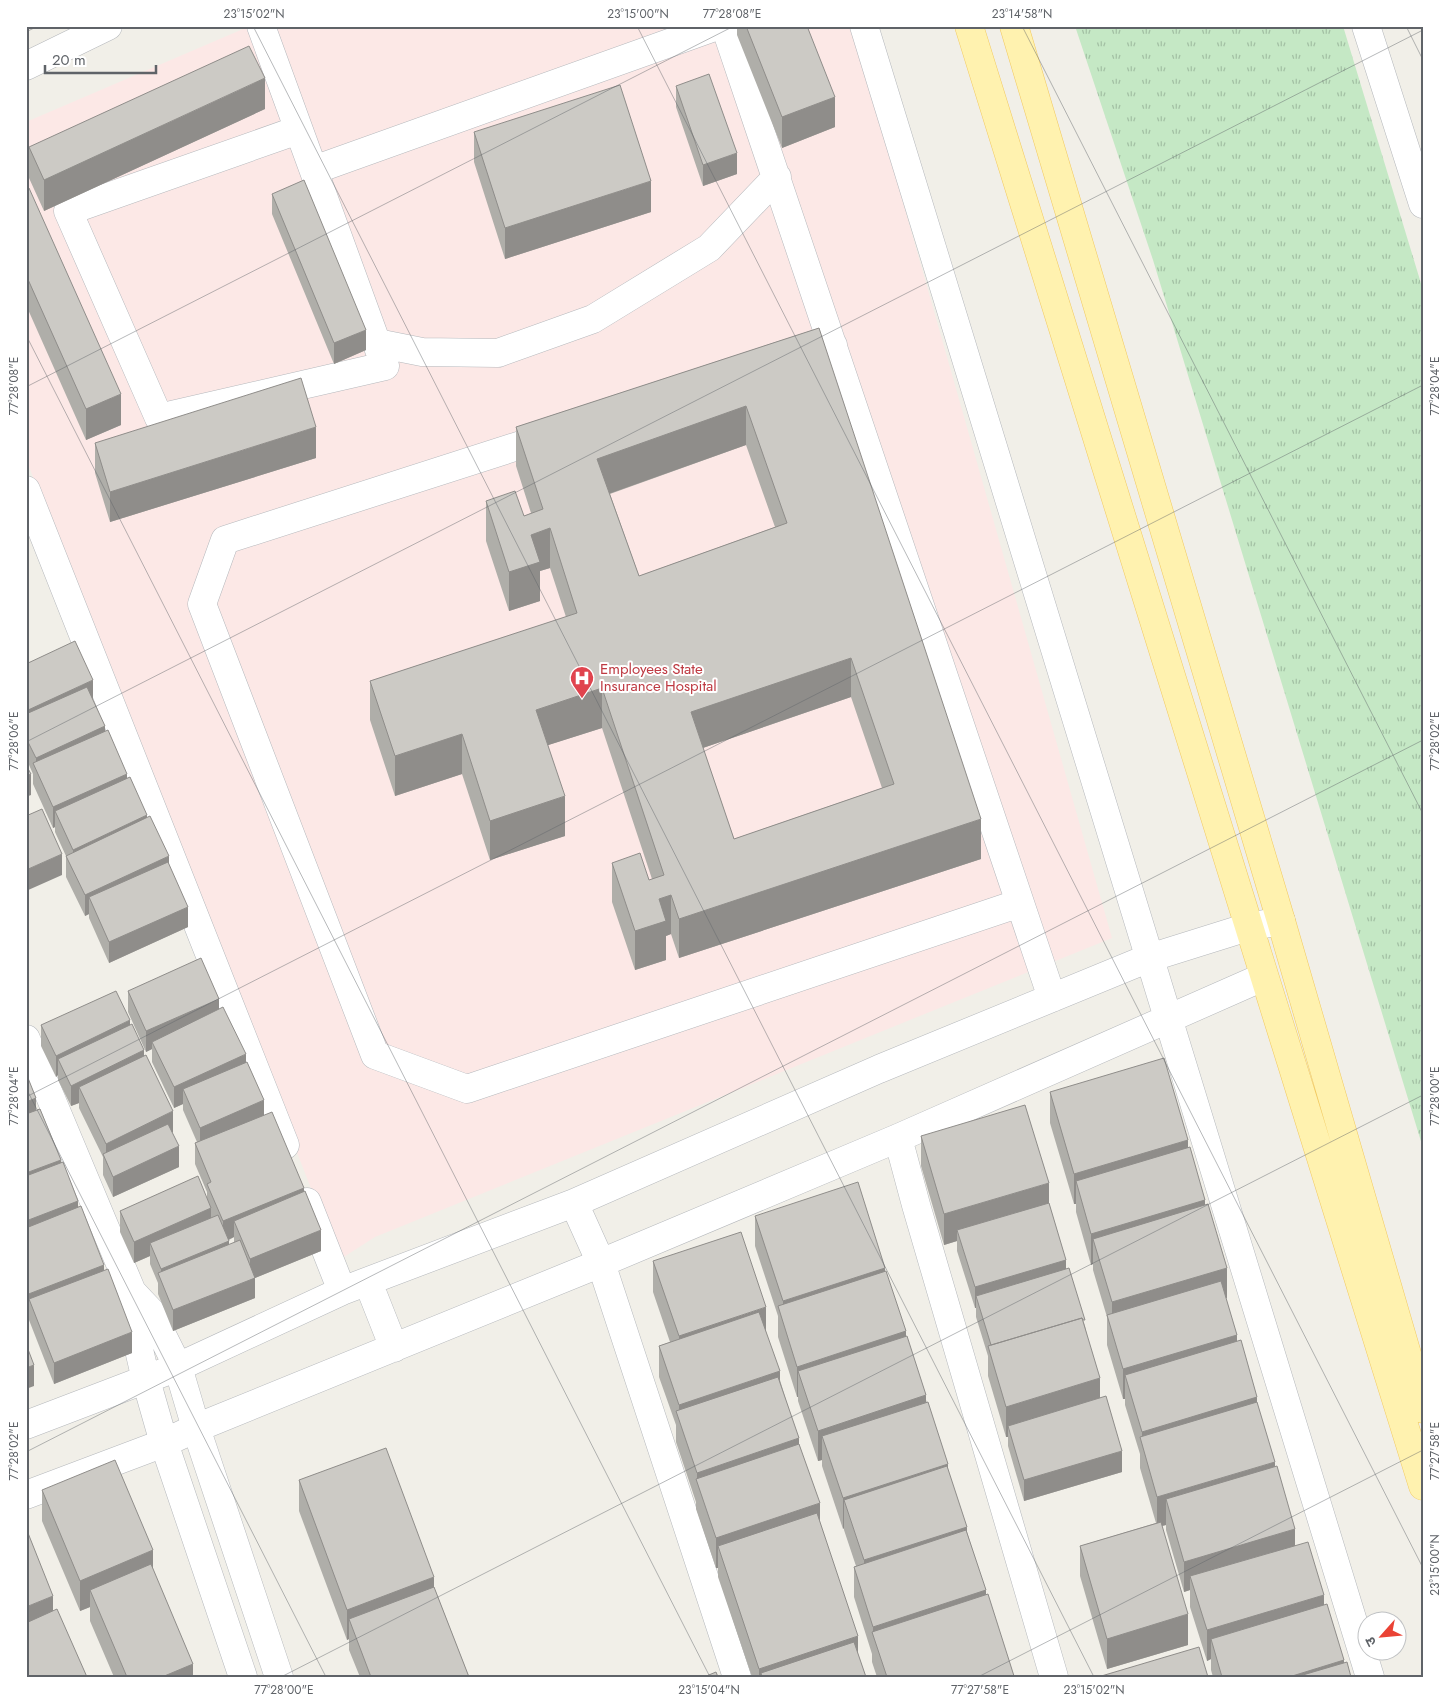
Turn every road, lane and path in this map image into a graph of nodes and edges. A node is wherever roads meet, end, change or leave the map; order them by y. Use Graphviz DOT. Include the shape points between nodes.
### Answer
graph roads {
  1 [pos="108,26"];
  2 [pos="261,26"];
  3 [pos="717,26"];
  4 [pos="725,26"];
  5 [pos="864,26"];
  6 [pos="969,26"];
  7 [pos="1014,26"];
  8 [pos="1366,26"];
  9 [pos="26,66"];
  10 [pos="298,130"];
  11 [pos="314,170"];
  12 [pos="776,177"];
  13 [pos="1423,204"];
  14 [pos="377,342"];
  15 [pos="833,345"];
  16 [pos="766,366"];
  17 [pos="576,427"];
  18 [pos="26,490"];
  19 [pos="1020,903"];
  20 [pos="1281,920"];
  21 [pos="1248,927"];
  22 [pos="1149,958"];
  23 [pos="1264,977"];
  24 [pos="1052,998"];
  25 [pos="1167,1020"];
  26 [pos="26,1039"];
  27 [pos="898,1138"];
  28 [pos="574,1204"];
  29 [pos="601,1264"];
  30 [pos="368,1282"];
  31 [pos="342,1291"];
  32 [pos="132,1292"];
  33 [pos="394,1348"];
  34 [pos="178,1367"];
  35 [pos="146,1380"];
  36 [pos="1423,1409"];
  37 [pos="26,1425"];
  38 [pos="196,1428"];
  39 [pos="164,1443"];
  40 [pos="1423,1486"];
  41 [pos="26,1495"];
  42 [pos="243,1677"];
  43 [pos="279,1677"];
  44 [pos="737,1677"];
  45 [pos="1054,1677"];
  46 [pos="1370,1677"];
  1 -- 9 [label="street"];
  2 -- 10 [label="street"];
  3 -- 11 [label="street"];
  4 -- 12 [label="street"];
  5 -- 22 [label="street"];
  6 -- 21 [label="main road"];
  7 -- 20 [label="main road"];
  8 -- 13 [label="street"];
  10 -- 11 [label="street"];
  10 -- 14 [label="street" via="68,211 160,418 385,366"];
  11 -- 14 [label="street"];
  12 -- 14 [label="street" via="709,248 593,319 498,353 422,352"];
  12 -- 15 [label="street"];
  15 -- 16 [label="street"];
  15 -- 19 [label="street"];
  17 -- 19 [label="street" via="225,540 202,604 375,1055 467,1089"];
  18 -- 31 [label="street"];
  19 -- 24 [label="street"];
  20 -- 21 [label="street"];
  20 -- 36 [label="main road"];
  21 -- 22 [label="street"];
  21 -- 23 [label="main road"];
  22 -- 24 [label="street"];
  22 -- 25 [label="street"];
  23 -- 25 [label="street"];
  23 -- 40 [label="main road"];
  24 -- 28 [label="street" via="879,1069"];
  25 -- 27 [label="street"];
  25 -- 46 [label="street"];
  26 -- 32 [label="street"];
  27 -- 29 [label="street"];
  27 -- 45 [label="street"];
  28 -- 29 [label="street"];
  28 -- 30 [label="street"];
  29 -- 33 [label="street"];
  29 -- 44 [label="street"];
  30 -- 31 [label="street"];
  30 -- 33 [label="street"];
  31 -- 34 [label="street"];
  32 -- 34 [label="street" via="150,1310"];
  32 -- 35 [label="street" via="131,1315"];
  33 -- 38 [label="street"];
  34 -- 35 [label="street"];
  34 -- 38 [label="street"];
  35 -- 37 [label="street"];
  35 -- 39 [label="street"];
  38 -- 39 [label="street"];
  38 -- 43 [label="street"];
  39 -- 41 [label="street"];
  39 -- 42 [label="street"];
}
